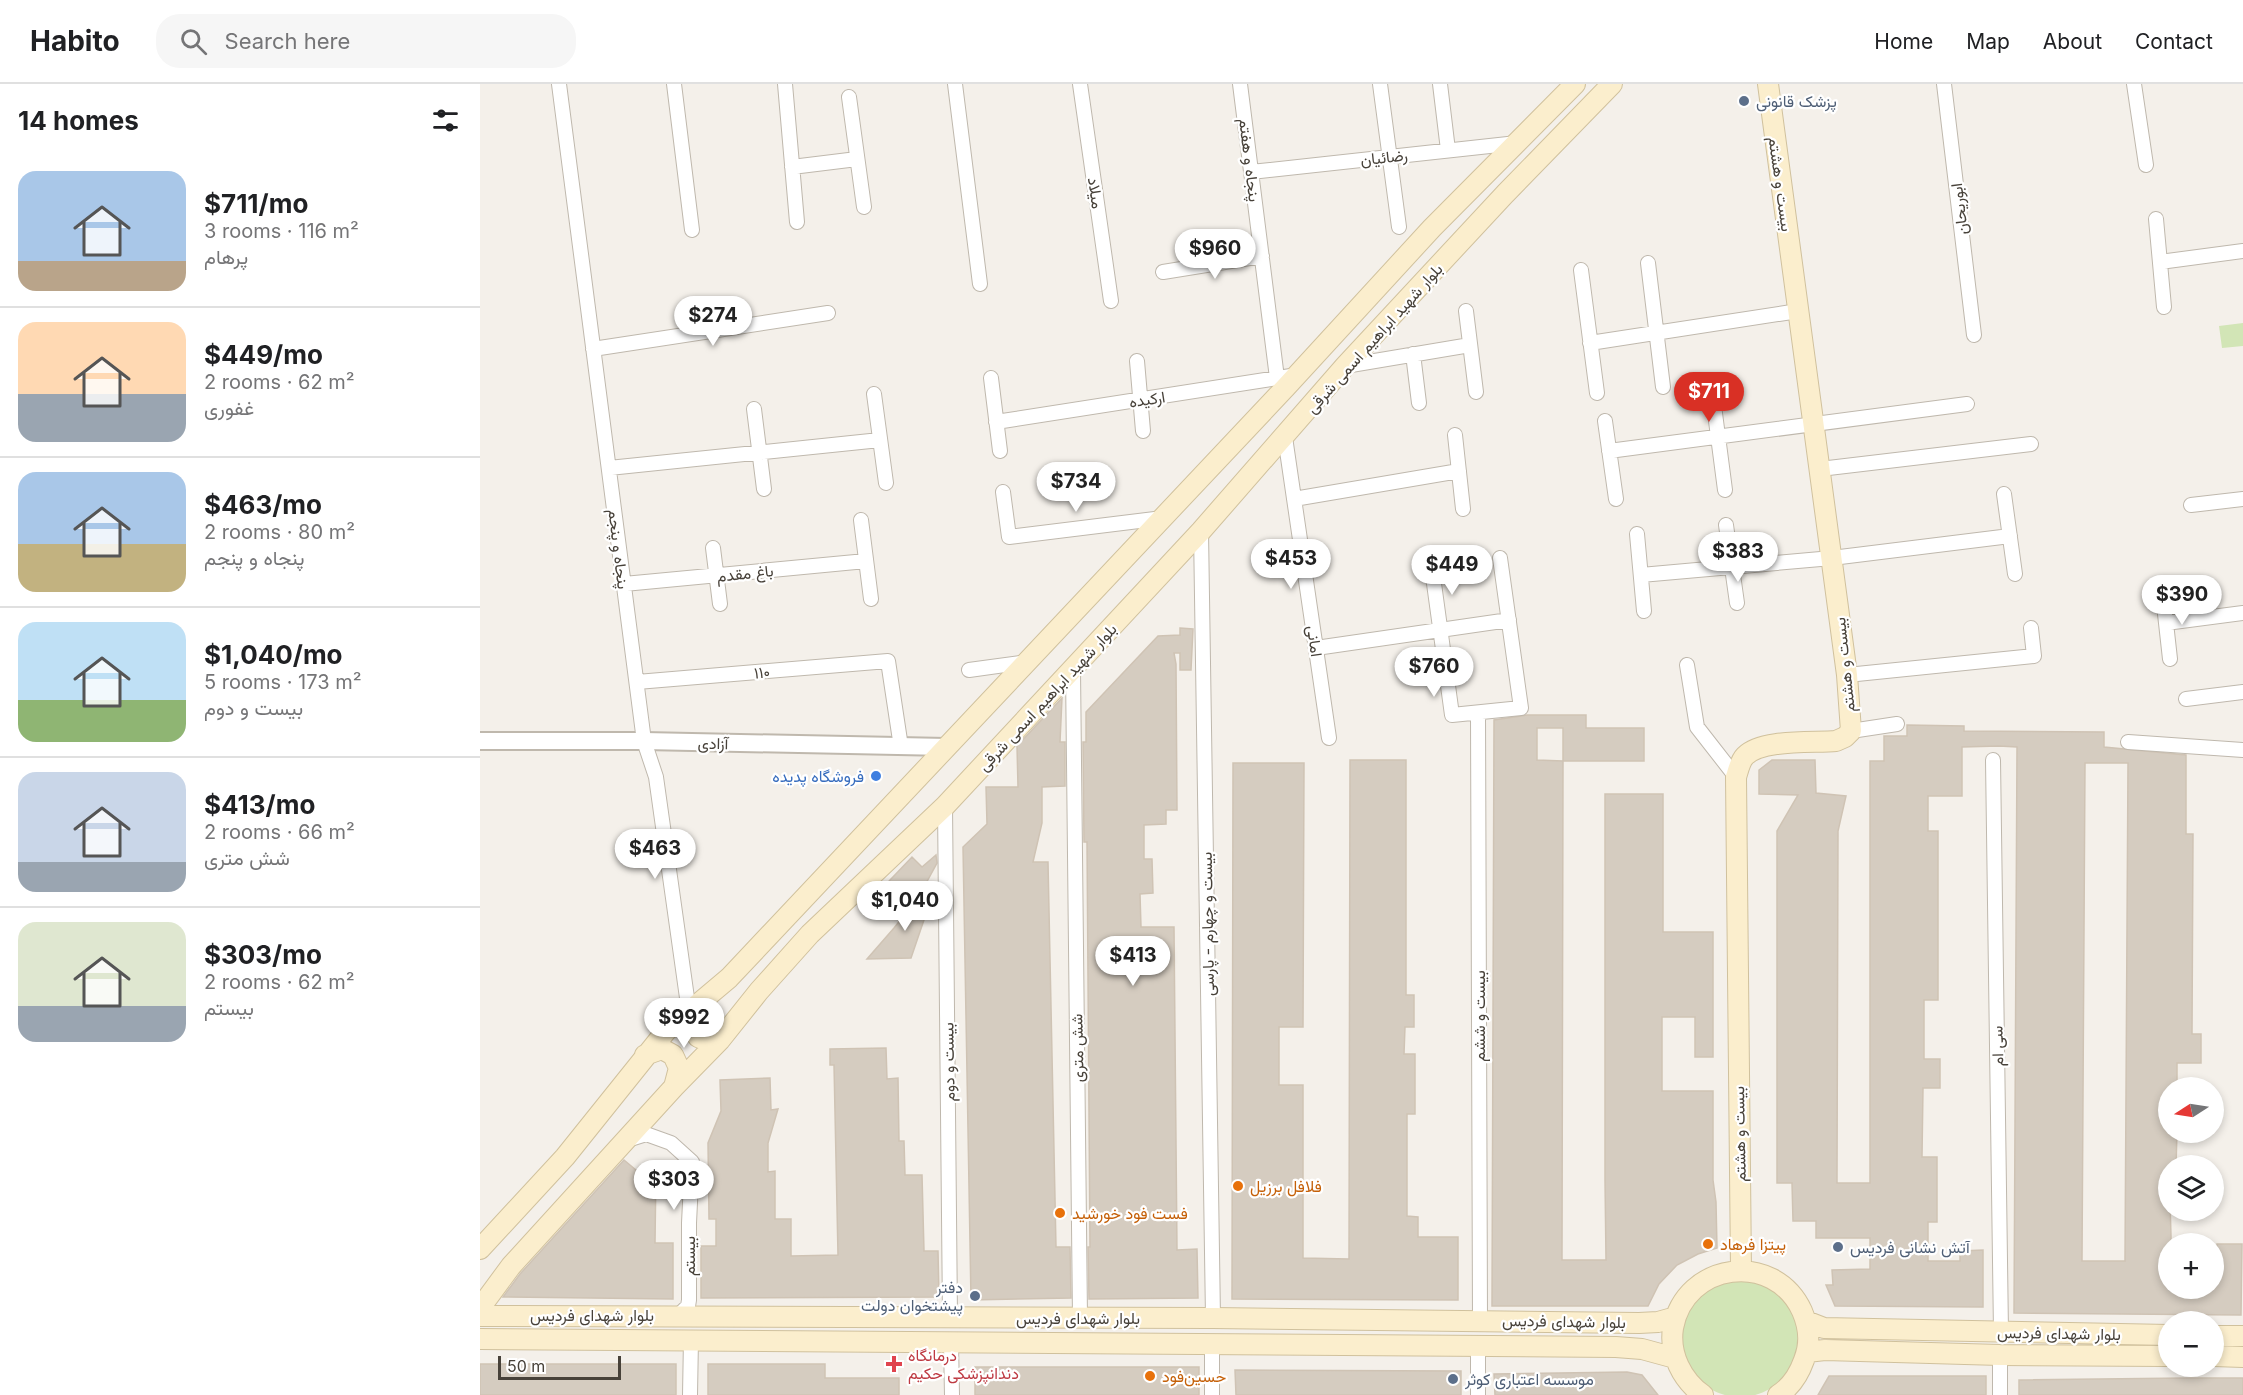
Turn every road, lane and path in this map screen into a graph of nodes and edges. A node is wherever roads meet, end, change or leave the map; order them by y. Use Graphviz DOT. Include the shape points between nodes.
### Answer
graph roads {
  1 [pos="559,84"];
  2 [pos="674,84"];
  3 [pos="785,84"];
  4 [pos="955,84"];
  5 [pos="1080,84"];
  6 [pos="1240,84"];
  7 [pos="1380,84"];
  8 [pos="1440,84"];
  9 [pos="1575,84"];
  10 [pos="1612,84"];
  11 [pos="1768,84"];
  12 [pos="1944,84"];
  13 [pos="2134,84"];
  14 [pos="849,97"];
  15 [pos="1517,143"];
  16 [pos="1448,150"];
  17 [pos="1389,157"];
  18 [pos="857,159"];
  19 [pos="2146,165"];
  20 [pos="792,167"];
  21 [pos="1251,172"];
  22 [pos="864,207"];
  23 [pos="2156,219"];
  24 [pos="797,222"];
  25 [pos="1399,227"];
  26 [pos="692,230"];
  27 [pos="2243,251"];
  28 [pos="1262,256"];
  29 [pos="2160,262"];
  30 [pos="1648,263"];
  31 [pos="1581,270"];
  32 [pos="1163,272"];
  33 [pos="980,284"];
  34 [pos="1112,301"];
  35 [pos="2164,307"];
  36 [pos="1466,311"];
  37 [pos="1798,311"];
  38 [pos="828,313"];
  39 [pos="1656,333"];
  40 [pos="1974,334"];
  41 [pos="1590,343"];
  42 [pos="1470,345"];
  43 [pos="593,350"];
  44 [pos="1413,354"];
  45 [pos="1137,361"];
  46 [pos="1345,366"];
  47 [pos="1297,375"];
  48 [pos="991,378"];
  49 [pos="1277,378"];
  50 [pos="1663,387"];
  51 [pos="1476,392"];
  52 [pos="1597,393"];
  53 [pos="874,394"];
  54 [pos="1713,398"];
  55 [pos="1140,400"];
  56 [pos="1419,403"];
  57 [pos="1967,404"];
  58 [pos="754,409"];
  59 [pos="1605,421"];
  60 [pos="996,422"];
  61 [pos="1814,425"];
  62 [pos="1143,431"];
  63 [pos="1455,435"];
  64 [pos="1285,437"];
  65 [pos="1719,438"];
  66 [pos="880,440"];
  67 [pos="2031,444"];
  68 [pos="1000,451"];
  69 [pos="1609,451"];
  70 [pos="760,453"];
  71 [pos="609,468"];
  72 [pos="1820,469"];
  73 [pos="1459,471"];
  74 [pos="886,483"];
  75 [pos="764,489"];
  76 [pos="1725,490"];
  77 [pos="1003,492"];
  78 [pos="2004,494"];
  79 [pos="2243,498"];
  80 [pos="1294,499"];
  81 [pos="1616,500"];
  82 [pos="2192,505"];
  83 [pos="1463,509"];
  84 [pos="1163,518"];
  85 [pos="861,520"];
  86 [pos="1726,525"];
  87 [pos="1201,531"];
  88 [pos="1637,534"];
  89 [pos="2010,536"];
  90 [pos="713,548"];
  91 [pos="1500,558"];
  92 [pos="1832,558"];
  93 [pos="866,561"];
  94 [pos="1733,567"];
  95 [pos="1432,568"];
  96 [pos="2015,574"];
  97 [pos="716,575"];
  98 [pos="1641,575"];
  99 [pos="624,584"];
  100 [pos="2163,596"];
  101 [pos="871,599"];
  102 [pos="1737,603"];
  103 [pos="720,604"];
  104 [pos="1644,611"];
  105 [pos="2243,613"];
  106 [pos="1509,620"];
  107 [pos="2166,623"];
  108 [pos="1441,628"];
  109 [pos="2031,628"];
  110 [pos="1316,648"];
  111 [pos="2170,659"];
  112 [pos="1028,662"];
  113 [pos="1687,665"];
  114 [pos="969,670"];
  115 [pos="1073,670"];
  116 [pos="1847,675"];
  117 [pos="637,682"];
  118 [pos="2243,693"];
  119 [pos="2186,699"];
  120 [pos="1478,712"];
  121 [pos="1897,724"];
  122 [pos="1851,730"];
  123 [pos="1329,738"];
  124 [pos="480,741"];
  125 [pos="645,741"];
  126 [pos="2128,742"];
  127 [pos="901,747"];
  128 [pos="947,747"];
  129 [pos="2243,750"];
  130 [pos="1993,760"];
  131 [pos="1736,777"];
  132 [pos="945,806"];
  133 [pos="689,1012"];
  134 [pos="720,1040"];
  135 [pos="645,1055"];
  136 [pos="674,1087"];
  137 [pos="625,1141"];
  138 [pos="480,1249"];
  139 [pos="1741,1270"];
  140 [pos="480,1308"];
  141 [pos="679,1315"];
  142 [pos="480,1316"];
  143 [pos="950,1317"];
  144 [pos="1676,1317"];
  145 [pos="1080,1318"];
  146 [pos="1213,1318"];
  147 [pos="1480,1320"];
  148 [pos="1806,1322"];
  149 [pos="2001,1332"];
  150 [pos="2158,1335"];
  151 [pos="2224,1335"];
  152 [pos="2243,1336"];
  153 [pos="480,1339"];
  154 [pos="691,1339"];
  155 [pos="951,1342"];
  156 [pos="1212,1345"];
  157 [pos="1478,1347"];
  158 [pos="1807,1352"];
  159 [pos="2000,1355"];
  160 [pos="2158,1356"];
  161 [pos="2224,1356"];
  162 [pos="2243,1357"];
  163 [pos="1675,1358"];
  164 [pos="690,1395"];
  165 [pos="952,1395"];
  166 [pos="1212,1395"];
  167 [pos="1478,1395"];
  168 [pos="1703,1395"];
  169 [pos="1778,1395"];
  170 [pos="2000,1395"];
  1 -- 43 [label="street, پنجاه و پنجم"];
  2 -- 26 [label="street"];
  3 -- 20 [label="street"];
  4 -- 33 [label="street"];
  5 -- 34 [label="street, میلاد"];
  6 -- 21 [label="street, پنجاه و هفتم"];
  7 -- 17 [label="street"];
  8 -- 16 [label="street"];
  9 -- 15 [label="main road, بلوار شهید ابراهیم اسمی شرقی"];
  10 -- 46 [label="main road, بلوار شهید ابراهیم اسمی شرقی"];
  11 -- 37 [label="main road, بیست و هشتم"];
  12 -- 40 [label="street, ابوریحان"];
  13 -- 19 [label="street"];
  14 -- 18 [label="street"];
  15 -- 16 [label="street, رضائیان"];
  15 -- 47 [label="main road, بلوار شهید ابراهیم اسمی شرقی" via="1432,228"];
  16 -- 17 [label="street, رضائیان"];
  17 -- 21 [label="street, رضائیان"];
  17 -- 25 [label="street"];
  18 -- 20 [label="street"];
  18 -- 22 [label="street"];
  20 -- 24 [label="street"];
  21 -- 28 [label="street, پنجاه و هفتم"];
  23 -- 29 [label="street"];
  27 -- 29 [label="street"];
  28 -- 32 [label="street"];
  28 -- 49 [label="street, پنجاه و هفتم"];
  29 -- 35 [label="street"];
  30 -- 39 [label="street"];
  31 -- 41 [label="street"];
  36 -- 42 [label="street"];
  37 -- 39 [label="street"];
  37 -- 61 [label="main road, بیست و هشتم"];
  38 -- 43 [label="street"];
  39 -- 41 [label="street"];
  39 -- 50 [label="street"];
  41 -- 52 [label="street"];
  42 -- 44 [label="street"];
  42 -- 51 [label="street"];
  43 -- 71 [label="street, پنجاه و پنجم"];
  44 -- 46 [label="street"];
  44 -- 56 [label="street"];
  45 -- 55 [label="street"];
  46 -- 64 [label="main road, بلوار شهید ابراهیم اسمی شرقی"];
  47 -- 49 [label="street, ارکیده"];
  47 -- 84 [label="main road, بلوار شهید ابراهیم اسمی شرقی"];
  48 -- 60 [label="street"];
  49 -- 55 [label="street, ارکیده"];
  53 -- 66 [label="street"];
  54 -- 65 [label="street"];
  55 -- 60 [label="street, ارکیده"];
  55 -- 62 [label="street"];
  57 -- 61 [label="street"];
  58 -- 70 [label="street"];
  59 -- 69 [label="street"];
  60 -- 68 [label="street"];
  61 -- 65 [label="street"];
  61 -- 72 [label="main road, بیست و هشتم"];
  63 -- 73 [label="street"];
  64 -- 80 [label="street, امانی"];
  64 -- 87 [label="main road, بلوار شهید ابراهیم اسمی شرقی"];
  65 -- 69 [label="street"];
  65 -- 76 [label="street"];
  66 -- 70 [label="street"];
  66 -- 74 [label="street"];
  67 -- 72 [label="street"];
  69 -- 81 [label="street"];
  70 -- 71 [label="street"];
  70 -- 75 [label="street"];
  71 -- 99 [label="street, پنجاه و پنجم"];
  72 -- 92 [label="main road, بیست و هشتم"];
  73 -- 80 [label="street"];
  73 -- 83 [label="street"];
  77 -- 84 [label="street" via="1009,537"];
  78 -- 89 [label="street"];
  79 -- 82 [label="street"];
  80 -- 110 [label="street, امانی"];
  84 -- 112 [label="main road, بلوار شهید ابراهیم اسمی شرقی"];
  85 -- 93 [label="street"];
  86 -- 94 [label="street"];
  87 -- 115 [label="main road, بلوار شهید ابراهیم اسمی شرقی"];
  87 -- 146 [label="street, بیست و چهارم - پارسی"];
  88 -- 98 [label="street"];
  89 -- 92 [label="street"];
  89 -- 96 [label="street"];
  90 -- 97 [label="street"];
  91 -- 106 [label="street"];
  92 -- 94 [label="street"];
  92 -- 116 [label="main road, بیست و هشتم"];
  93 -- 97 [label="street, باغ مقدم"];
  93 -- 101 [label="street"];
  94 -- 98 [label="street"];
  94 -- 102 [label="street"];
  95 -- 108 [label="street"];
  97 -- 99 [label="street, باغ مقدم"];
  97 -- 103 [label="street"];
  98 -- 104 [label="street"];
  99 -- 117 [label="street, پنجاه و پنجم"];
  100 -- 107 [label="street"];
  105 -- 107 [label="street"];
  106 -- 108 [label="street"];
  106 -- 120 [label="street" via="1521,708"];
  107 -- 111 [label="street"];
  108 -- 110 [label="street"];
  108 -- 120 [label="street" via="1452,715"];
  109 -- 116 [label="street" via="2034,656"];
  110 -- 123 [label="street, امانی"];
  112 -- 114 [label="street"];
  112 -- 128 [label="main road, بلوار شهید ابراهیم اسمی شرقی"];
  113 -- 131 [label="street" via="1698,727"];
  115 -- 132 [label="main road, بلوار شهید ابراهیم اسمی شرقی"];
  115 -- 145 [label="street, شش متری"];
  116 -- 122 [label="main road, بیست و هشتم"];
  117 -- 125 [label="street, پنجاه و پنجم"];
  117 -- 127 [label="street, ۱۱۰" via="888,661"];
  118 -- 119 [label="street"];
  120 -- 147 [label="street, بیست و ششم"];
  121 -- 122 [label="street"];
  122 -- 131 [label="main road, بیست و هشتم" via="1836,741 1758,748 1743,758"];
  124 -- 125 [label="street, آزادی"];
  125 -- 127 [label="street, آزادی"];
  125 -- 133 [label="street, پنجاه و پنجم" via="656,777"];
  126 -- 129 [label="street"];
  127 -- 128 [label="street, آزادی"];
  128 -- 133 [label="main road, بلوار شهید ابراهیم اسمی شرقی" via="729,978"];
  130 -- 149 [label="street, سی ام"];
  131 -- 139 [label="main road, بیست و هشتم"];
  132 -- 134 [label="main road, بلوار شهید ابراهیم اسمی شرقی" via="810,934"];
  132 -- 143 [label="street, بیست و دوم"];
  133 -- 134 [label="main road" via="698,1037"];
  133 -- 135 [label="main road, بلوار شهید ابراهیم اسمی شرقی"];
  134 -- 136 [label="main road, بلوار شهید ابراهیم اسمی شرقی"];
  135 -- 136 [label="main road" via="662,1049 673,1055 679,1068"];
  135 -- 138 [label="main road, بلوار شهید ابراهیم اسمی شرقی" via="565,1157"];
  136 -- 137 [label="main road, بلوار شهید ابراهیم اسمی شرقی"];
  137 -- 140 [label="main road, بلوار شهید ابراهیم اسمی شرقی" via="511,1266"];
  137 -- 141 [label="street, بیستم" via="646,1134 671,1143 692,1162 689,1300"];
  139 -- 144 [label="main road" via="1717,1274 1699,1284"];
  139 -- 148 [label="main road" via="1760,1273 1781,1284 1797,1300"];
  141 -- 142 [label="main road, بلوار شهدای فردیس"];
  141 -- 143 [label="main road, بلوار شهدای فردیس"];
  143 -- 145 [label="main road, بلوار شهدای فردیس"];
  144 -- 147 [label="main road, بلوار شهدای فردیس" via="1640,1323"];
  144 -- 163 [label="main road"];
  145 -- 146 [label="main road, بلوار شهدای فردیس"];
  146 -- 147 [label="main road, بلوار شهدای فردیس"];
  148 -- 149 [label="main road, بلوار شهدای فردیس" via="1824,1328"];
  148 -- 158 [label="main road"];
  149 -- 150 [label="main road, بلوار شهدای فردیس"];
  151 -- 152 [label="main road"];
  153 -- 154 [label="main road, بلوار شهدای فردیس"];
  154 -- 155 [label="main road, بلوار شهدای فردیس"];
  154 -- 164 [label="street"];
  155 -- 156 [label="main road, بلوار شهدای فردیس"];
  155 -- 165 [label="street"];
  156 -- 157 [label="main road, بلوار شهدای فردیس"];
  156 -- 166 [label="street"];
  157 -- 163 [label="main road, بلوار شهدای فردیس" via="1633,1348"];
  157 -- 167 [label="street"];
  158 -- 159 [label="main road, بلوار شهدای فردیس"];
  158 -- 169 [label="main road" via="1799,1374"];
  159 -- 160 [label="main road, بلوار شهدای فردیس"];
  159 -- 170 [label="street"];
  161 -- 162 [label="main road"];
  163 -- 168 [label="main road" via="1682,1374"];
}
